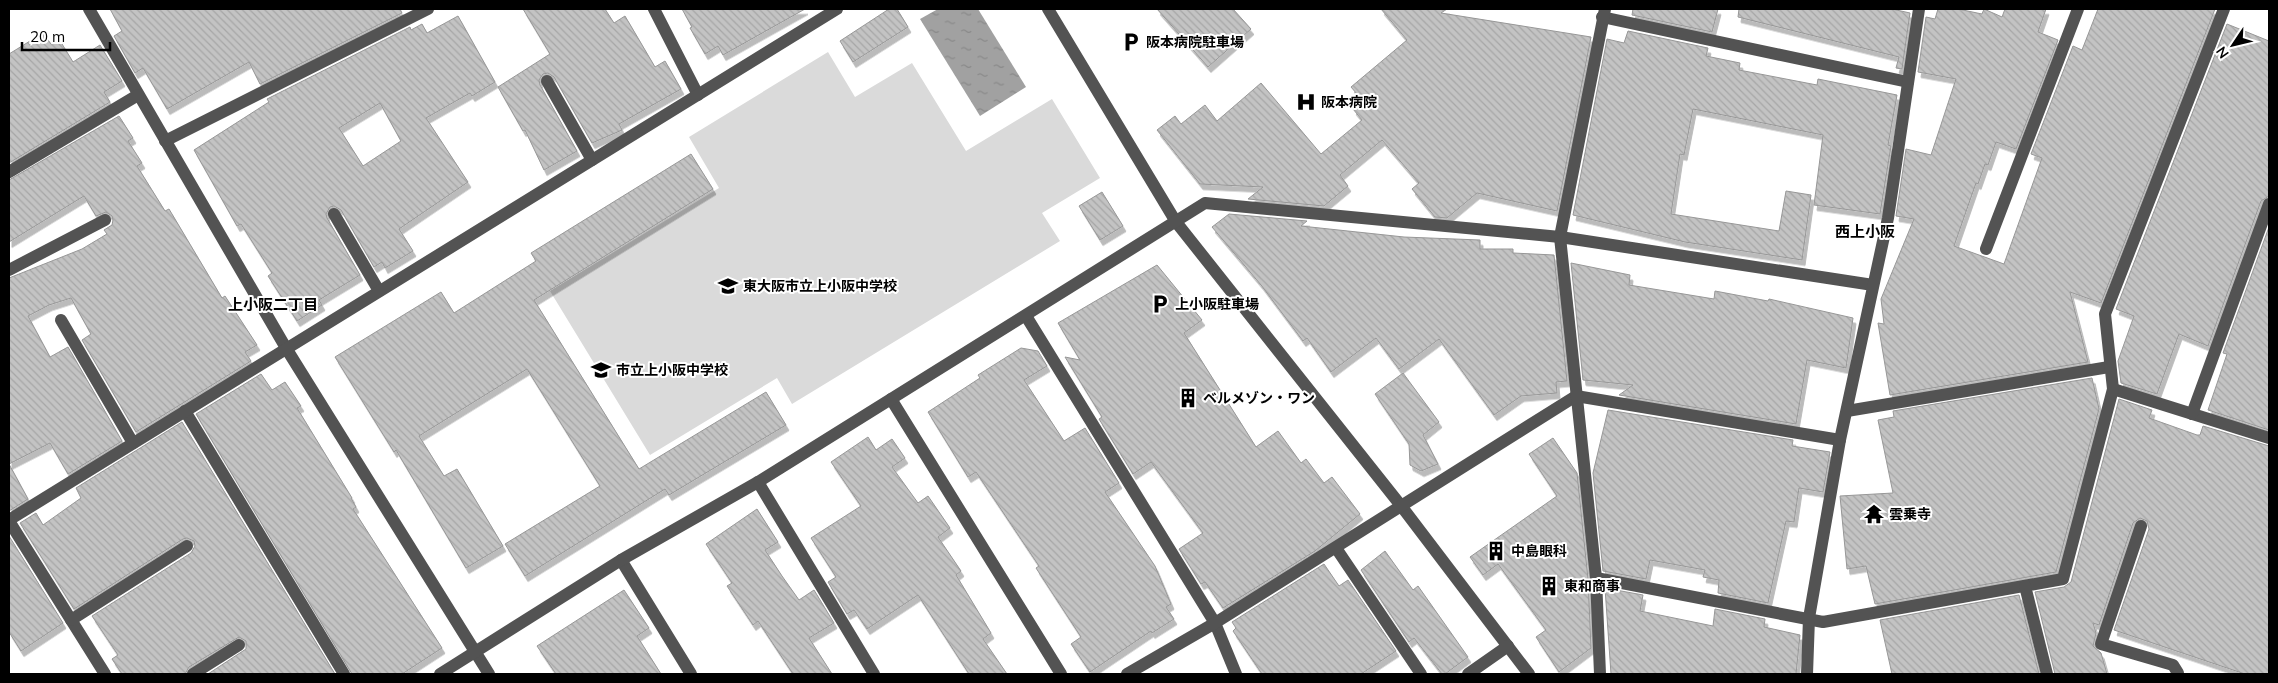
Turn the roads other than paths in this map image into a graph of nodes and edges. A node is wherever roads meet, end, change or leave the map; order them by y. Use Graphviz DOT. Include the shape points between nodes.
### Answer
graph roads {
  1 [pos="89,9"];
  2 [pos="428,9"];
  3 [pos="654,9"];
  4 [pos="836,9"];
  5 [pos="1048,9"];
  6 [pos="1919,9"];
  7 [pos="2078,9"];
  8 [pos="2224,9"];
  9 [pos="1604,13"];
  10 [pos="547,81"];
  11 [pos="1908,82"];
  12 [pos="138,94"];
  13 [pos="698,95"];
  14 [pos="165,141"];
  15 [pos="592,160"];
  16 [pos="9,172"];
  17 [pos="2269,204"];
  18 [pos="334,214"];
  19 [pos="105,220"];
  20 [pos="1176,222"];
  21 [pos="1560,237"];
  22 [pos="1986,249"];
  23 [pos="9,270"];
  24 [pos="1873,285"];
  25 [pos="379,291"];
  26 [pos="1026,316"];
  27 [pos="61,320"];
  28 [pos="286,348"];
  29 [pos="2109,367"];
  30 [pos="2113,389"];
  31 [pos="1576,396"];
  32 [pos="892,399"];
  33 [pos="185,411"];
  34 [pos="1847,411"];
  35 [pos="2192,414"];
  36 [pos="2269,438"];
  37 [pos="1840,440"];
  38 [pos="133,443"];
  39 [pos="758,482"];
  40 [pos="1402,508"];
  41 [pos="9,521"];
  42 [pos="2141,526"];
  43 [pos="187,546"];
  44 [pos="1336,548"];
  45 [pos="621,560"];
  46 [pos="1596,578"];
  47 [pos="2025,586"];
  48 [pos="1809,618"];
  49 [pos="71,620"];
  50 [pos="1215,623"];
  51 [pos="239,645"];
  52 [pos="1508,646"];
  53 [pos="475,653"];
  54 [pos="105,674"];
  55 [pos="193,674"];
  56 [pos="344,674"];
  57 [pos="440,674"];
  58 [pos="489,674"];
  59 [pos="691,674"];
  60 [pos="874,674"];
  61 [pos="1061,674"];
  62 [pos="1127,674"];
  63 [pos="1236,674"];
  64 [pos="1421,674"];
  65 [pos="1468,674"];
  66 [pos="1529,674"];
  67 [pos="1600,674"];
  68 [pos="1806,674"];
  69 [pos="2047,674"];
  70 [pos="2179,674"];
  1 -- 12 [label="street"];
  2 -- 14 [label="street"];
  3 -- 13 [label="street"];
  4 -- 13 [label="street"];
  5 -- 20 [label="street"];
  6 -- 11 [label="street"];
  7 -- 22 [label="street"];
  8 -- 29 [label="street" via="2104,314"];
  9 -- 11 [label="street"];
  9 -- 21 [label="street"];
  10 -- 15 [label="street"];
  11 -- 24 [label="street" via="1888,218"];
  12 -- 14 [label="street"];
  12 -- 16 [label="street"];
  13 -- 15 [label="street"];
  14 -- 28 [label="street"];
  15 -- 25 [label="street"];
  17 -- 35 [label="street"];
  18 -- 25 [label="street"];
  19 -- 23 [label="street"];
  20 -- 21 [label="street" via="1205,203"];
  20 -- 26 [label="street"];
  20 -- 40 [label="street"];
  21 -- 24 [label="street"];
  21 -- 31 [label="street"];
  24 -- 34 [label="street"];
  25 -- 28 [label="street"];
  26 -- 32 [label="street"];
  26 -- 50 [label="street"];
  27 -- 38 [label="street"];
  28 -- 33 [label="street"];
  28 -- 53 [label="street"];
  29 -- 30 [label="street"];
  29 -- 34 [label="street"];
  30 -- 35 [label="street"];
  30 -- 47 [label="street" via="2063,579"];
  31 -- 37 [label="street"];
  31 -- 40 [label="street"];
  31 -- 46 [label="street"];
  32 -- 39 [label="street"];
  32 -- 61 [label="street"];
  33 -- 38 [label="street"];
  33 -- 56 [label="street"];
  34 -- 37 [label="street"];
  35 -- 36 [label="street"];
  37 -- 48 [label="street"];
  38 -- 41 [label="street"];
  39 -- 45 [label="street"];
  39 -- 60 [label="street"];
  40 -- 44 [label="street"];
  40 -- 52 [label="street"];
  41 -- 49 [label="street"];
  42 -- 70 [label="street" via="2101,644 2172,664"];
  43 -- 49 [label="street"];
  44 -- 50 [label="street"];
  44 -- 64 [label="street"];
  45 -- 53 [label="street"];
  45 -- 59 [label="street"];
  46 -- 48 [label="street"];
  46 -- 67 [label="street"];
  47 -- 48 [label="street" via="1823,622"];
  47 -- 69 [label="street"];
  48 -- 68 [label="street"];
  49 -- 54 [label="street"];
  50 -- 62 [label="street"];
  50 -- 63 [label="street"];
  51 -- 55 [label="street"];
  52 -- 65 [label="street"];
  52 -- 66 [label="street"];
  53 -- 57 [label="street"];
  53 -- 58 [label="street"];
}
